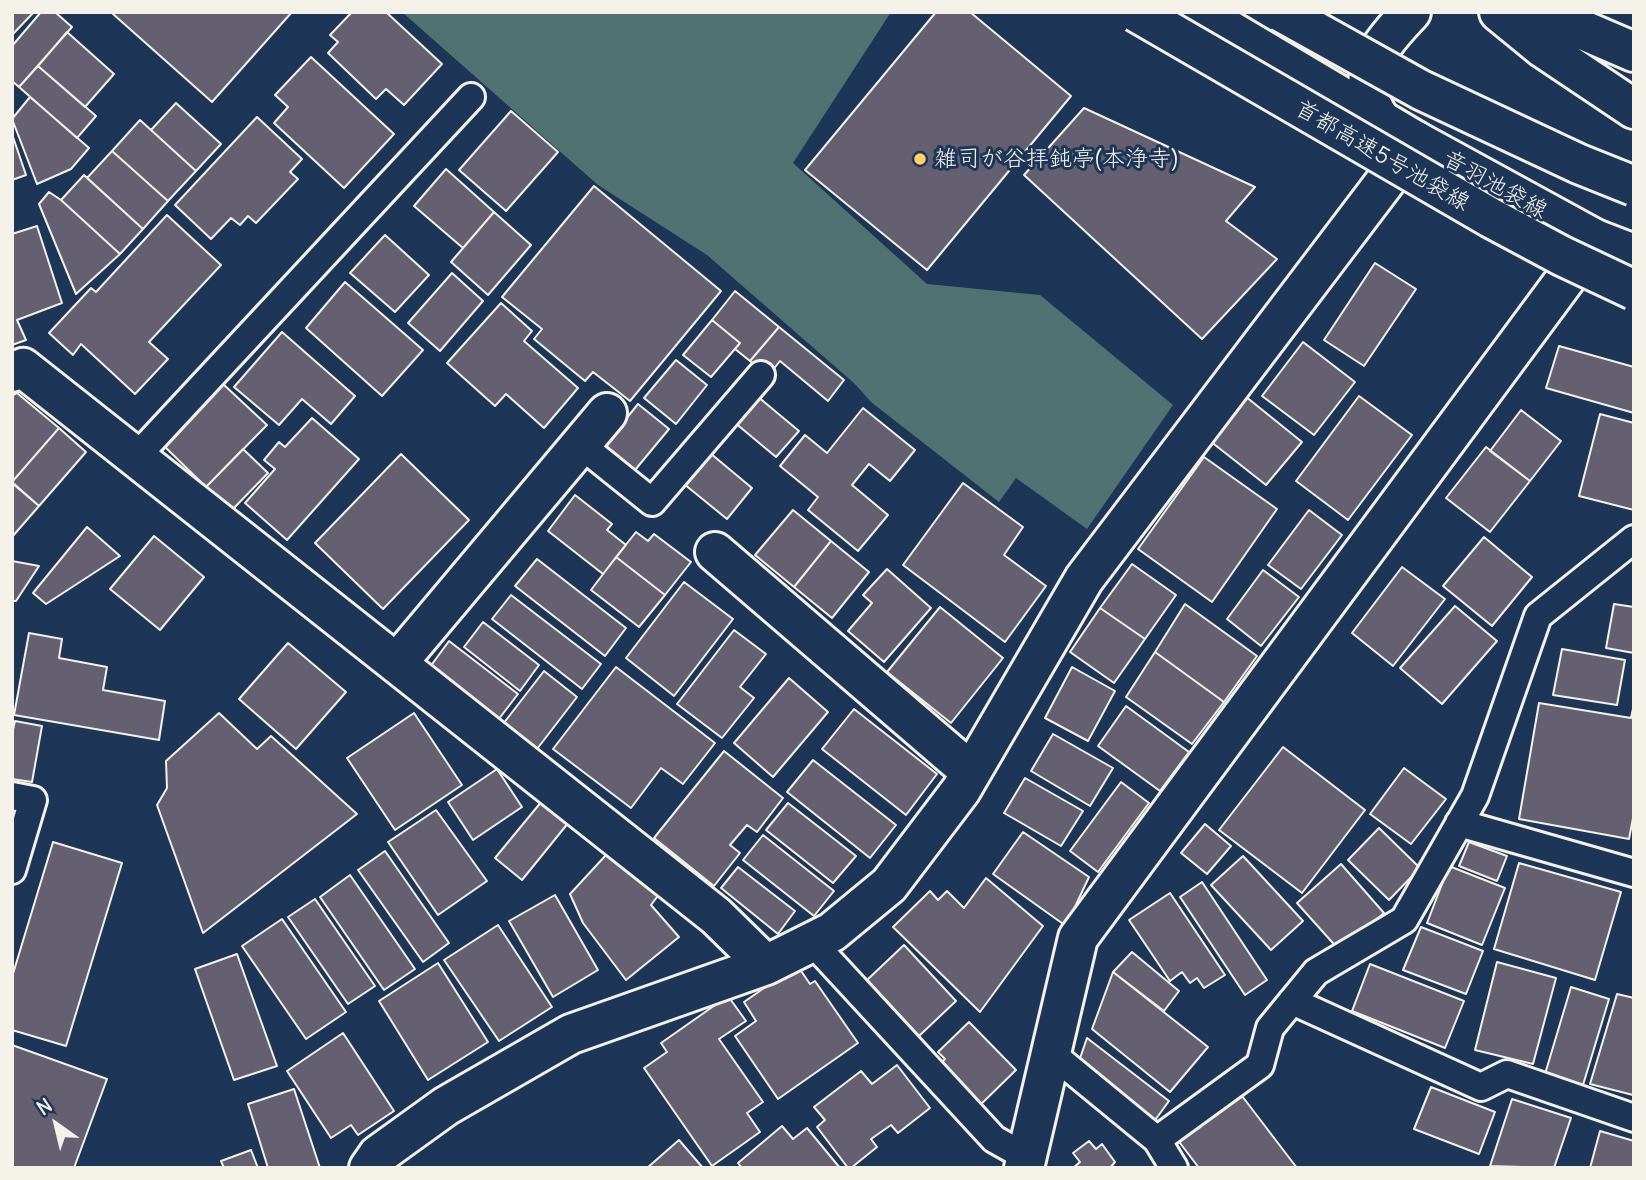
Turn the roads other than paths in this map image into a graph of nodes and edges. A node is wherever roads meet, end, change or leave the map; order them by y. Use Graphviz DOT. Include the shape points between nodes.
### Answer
graph roads {
  1 [pos="1136,12"];
  2 [pos="1199,12"];
  3 [pos="1248,12"];
  4 [pos="1281,12"];
  5 [pos="1411,12"];
  6 [pos="1499,12"];
  7 [pos="1541,12"];
  8 [pos="1634,52"];
  9 [pos="471,97"];
  10 [pos="1634,109"];
  11 [pos="1371,115"];
  12 [pos="1416,141"];
  13 [pos="1634,186"];
  14 [pos="1595,239"];
  15 [pos="1634,254"];
  16 [pos="1634,290"];
  17 [pos="12,372"];
  18 [pos="761,375"];
  19 [pos="607,413"];
  20 [pos="581,444"];
  21 [pos="136,457"];
  22 [pos="1634,539"];
  23 [pos="715,552"];
  24 [pos="397,663"];
  25 [pos="971,772"];
  26 [pos="12,796"];
  27 [pos="1459,823"];
  28 [pos="12,870"];
  29 [pos="1634,873"];
  30 [pos="813,943"];
  31 [pos="766,965"];
  32 [pos="1292,1001"];
  33 [pos="1051,1053"];
  34 [pos="1634,1118"];
  35 [pos="1157,1140"];
  36 [pos="1025,1163"];
  37 [pos="379,1164"];
  38 [pos="1174,1168"];
  1 -- 16 [label="main road, 首都高速5号池袋線, bridge" via="1491,218"];
  2 -- 11 [label="main road, 音羽池袋線"];
  3 -- 11 [label="main road, 音羽池袋線"];
  4 -- 13 [label="main road, bridge" via="1421,90"];
  5 -- 11 [label="main road" via="1376,56 1368,78"];
  6 -- 10 [label="main road" via="1543,48"];
  7 -- 8 [label="main road"];
  9 -- 21 [label="lane"];
  11 -- 12 [label="main road, 音羽池袋線"];
  12 -- 14 [label="main road, 音羽池袋線"];
  12 -- 25 [label="main road" via="1084,579"];
  14 -- 15 [label="main road, 音羽池袋線"];
  14 -- 33 [label="main road" via="1078,938"];
  17 -- 21 [label="main road" via="23,368"];
  18 -- 20 [label="lane" via="652,502"];
  19 -- 20 [label="main road"];
  20 -- 24 [label="main road"];
  21 -- 24 [label="main road"];
  22 -- 27 [label="lane" via="1538,616 1475,796"];
  23 -- 25 [label="main road"];
  24 -- 31 [label="main road" via="716,916"];
  25 -- 30 [label="main road" via="889,885"];
  26 -- 28 [label="lane" via="33,800"];
  27 -- 29 [label="lane"];
  27 -- 32 [label="lane" via="1404,920 1316,972"];
  30 -- 31 [label="main road"];
  30 -- 36 [label="lane" via="994,1139"];
  31 -- 37 [label="main road" via="571,1034 446,1105"];
  32 -- 34 [label="lane" via="1482,1087 1507,1074"];
  32 -- 35 [label="lane" via="1270,1028 1260,1065"];
  33 -- 35 [label="lane"];
  33 -- 36 [label="main road"];
  35 -- 38 [label="lane"];
}
